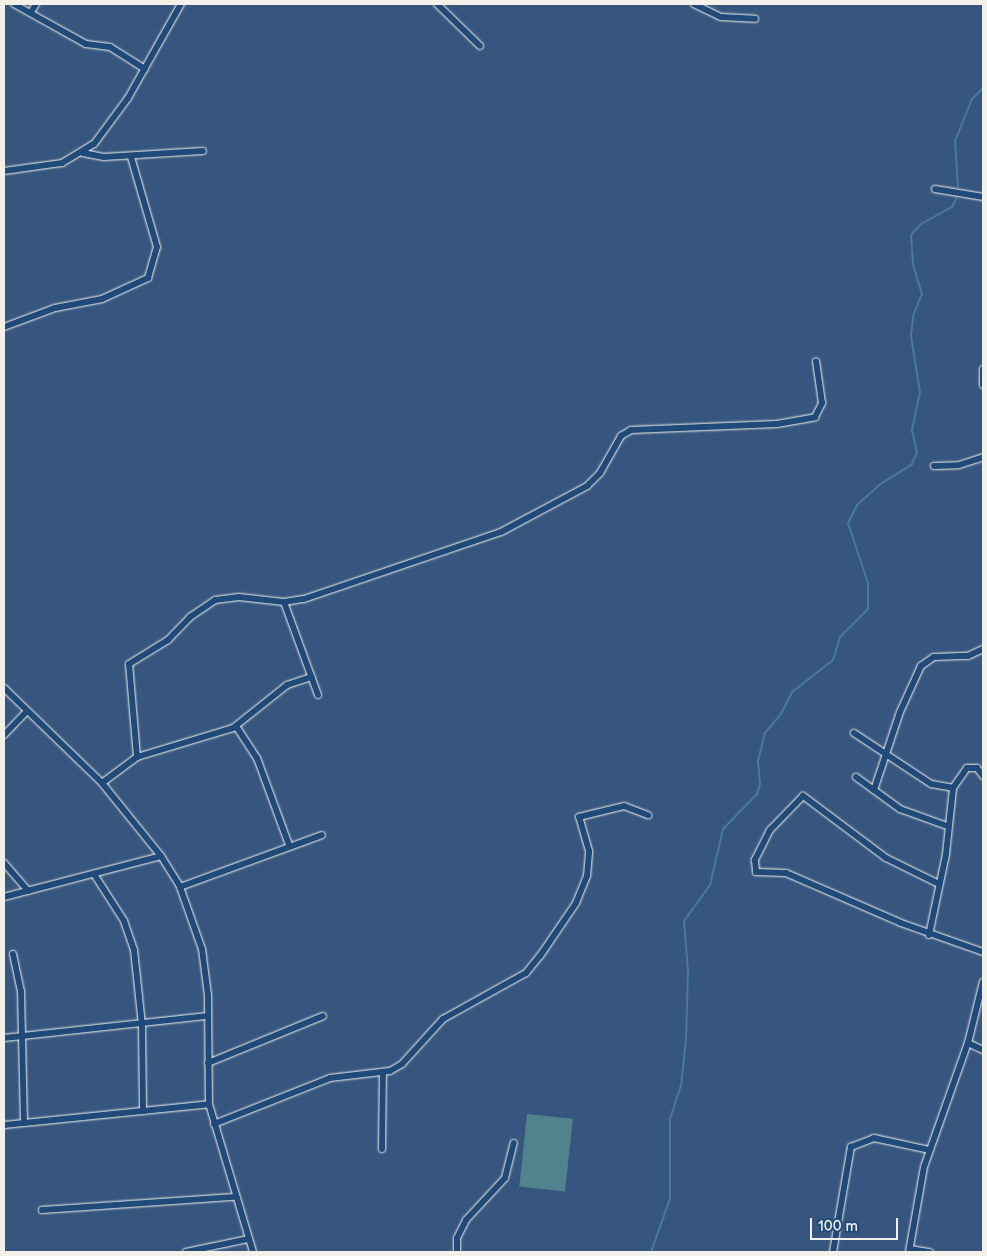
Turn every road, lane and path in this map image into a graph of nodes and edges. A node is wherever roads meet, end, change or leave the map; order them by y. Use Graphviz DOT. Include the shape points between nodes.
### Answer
graph roads {
  1 [pos="14,4"];
  2 [pos="36,4"];
  3 [pos="181,4"];
  4 [pos="437,4"];
  5 [pos="694,4"];
  6 [pos="31,12"];
  7 [pos="755,19"];
  8 [pos="480,46"];
  9 [pos="145,69"];
  10 [pos="203,151"];
  11 [pos="83,153"];
  12 [pos="131,157"];
  13 [pos="4,171"];
  14 [pos="935,189"];
  15 [pos="983,197"];
  16 [pos="4,327"];
  17 [pos="816,361"];
  18 [pos="983,369"];
  19 [pos="983,385"];
  20 [pos="983,457"];
  21 [pos="934,466"];
  22 [pos="284,602"];
  23 [pos="983,649"];
  24 [pos="312,678"];
  25 [pos="4,688"];
  26 [pos="318,695"];
  27 [pos="27,712"];
  28 [pos="236,726"];
  29 [pos="854,733"];
  30 [pos="4,736"];
  31 [pos="886,753"];
  32 [pos="137,757"];
  33 [pos="983,776"];
  34 [pos="856,777"];
  35 [pos="102,783"];
  36 [pos="953,788"];
  37 [pos="874,790"];
  38 [pos="648,815"];
  39 [pos="946,826"];
  40 [pos="322,834"];
  41 [pos="289,845"];
  42 [pos="161,856"];
  43 [pos="4,863"];
  44 [pos="94,874"];
  45 [pos="937,883"];
  46 [pos="180,887"];
  47 [pos="28,891"];
  48 [pos="4,897"];
  49 [pos="929,934"];
  50 [pos="983,952"];
  51 [pos="13,954"];
  52 [pos="983,982"];
  53 [pos="208,1016"];
  54 [pos="323,1016"];
  55 [pos="142,1025"];
  56 [pos="21,1036"];
  57 [pos="4,1038"];
  58 [pos="968,1043"];
  59 [pos="983,1050"];
  60 [pos="208,1063"];
  61 [pos="383,1072"];
  62 [pos="209,1104"];
  63 [pos="143,1111"];
  64 [pos="24,1123"];
  65 [pos="4,1124"];
  66 [pos="214,1124"];
  67 [pos="514,1143"];
  68 [pos="382,1149"];
  69 [pos="929,1150"];
  70 [pos="235,1197"];
  71 [pos="42,1210"];
  72 [pos="248,1239"];
  73 [pos="910,1251"];
  74 [pos="186,1252"];
  75 [pos="253,1252"];
  76 [pos="456,1252"];
  77 [pos="833,1252"];
  78 [pos="930,1252"];
  1 -- 6 [label="street"];
  2 -- 6 [label="street"];
  3 -- 9 [label="street"];
  4 -- 8 [label="street"];
  5 -- 7 [label="street" via="721,17"];
  6 -- 9 [label="street" via="86,44 110,47"];
  9 -- 11 [label="street" via="94,144"];
  10 -- 12 [label="street"];
  11 -- 12 [label="street"];
  11 -- 13 [label="street" via="62,163"];
  12 -- 16 [label="street" via="157,247 148,278 102,299 55,308"];
  14 -- 15 [label="street"];
  17 -- 22 [label="street" via="822,403 815,417 777,424 631,430 621,436 600,473 587,486 541,513 472,544 433,553 362,582"];
  18 -- 19 [label="street"];
  20 -- 21 [label="street" via="959,465"];
  22 -- 24 [label="street"];
  22 -- 32 [label="street" via="239,597 215,600 190,617 168,640 129,664"];
  23 -- 31 [label="street" via="968,656 934,657 921,666"];
  24 -- 26 [label="street"];
  24 -- 28 [label="street" via="287,686"];
  25 -- 27 [label="street"];
  27 -- 30 [label="street"];
  27 -- 35 [label="street"];
  28 -- 32 [label="street"];
  28 -- 41 [label="street" via="257,758"];
  29 -- 31 [label="street"];
  31 -- 36 [label="street" via="931,784"];
  31 -- 37 [label="street"];
  32 -- 35 [label="street"];
  33 -- 36 [label="street" via="976,768 967,768"];
  34 -- 37 [label="street"];
  35 -- 42 [label="street"];
  36 -- 39 [label="street"];
  37 -- 39 [label="street" via="900,809"];
  38 -- 61 [label="street" via="624,806 579,817 589,851 587,876 576,903 540,956 526,973 443,1019 402,1064"];
  39 -- 45 [label="street" via="946,854"];
  40 -- 41 [label="street"];
  41 -- 46 [label="street"];
  42 -- 44 [label="street"];
  42 -- 46 [label="street"];
  43 -- 47 [label="street"];
  44 -- 47 [label="street"];
  44 -- 55 [label="street" via="130,933 138,973"];
  45 -- 49 [label="street"];
  45 -- 49 [label="street" via="886,858 803,796 770,830 755,860 756,872 786,873"];
  46 -- 53 [label="street" via="202,950"];
  47 -- 48 [label="street"];
  49 -- 50 [label="street"];
  51 -- 56 [label="street" via="21,991"];
  52 -- 58 [label="street"];
  53 -- 55 [label="street"];
  53 -- 60 [label="street"];
  54 -- 60 [label="street"];
  55 -- 56 [label="street"];
  55 -- 63 [label="street"];
  56 -- 57 [label="street"];
  56 -- 64 [label="street"];
  58 -- 59 [label="street"];
  58 -- 69 [label="street"];
  60 -- 62 [label="street"];
  61 -- 66 [label="street" via="330,1078"];
  61 -- 68 [label="street"];
  62 -- 63 [label="street"];
  62 -- 66 [label="street"];
  63 -- 64 [label="street"];
  64 -- 65 [label="street"];
  66 -- 70 [label="street"];
  67 -- 76 [label="street" via="505,1178 466,1220 457,1238"];
  69 -- 73 [label="street"];
  69 -- 77 [label="street" via="874,1138 851,1148"];
  70 -- 71 [label="street"];
  70 -- 72 [label="street"];
  72 -- 74 [label="street"];
  72 -- 75 [label="street"];
  73 -- 78 [label="street"];
}
